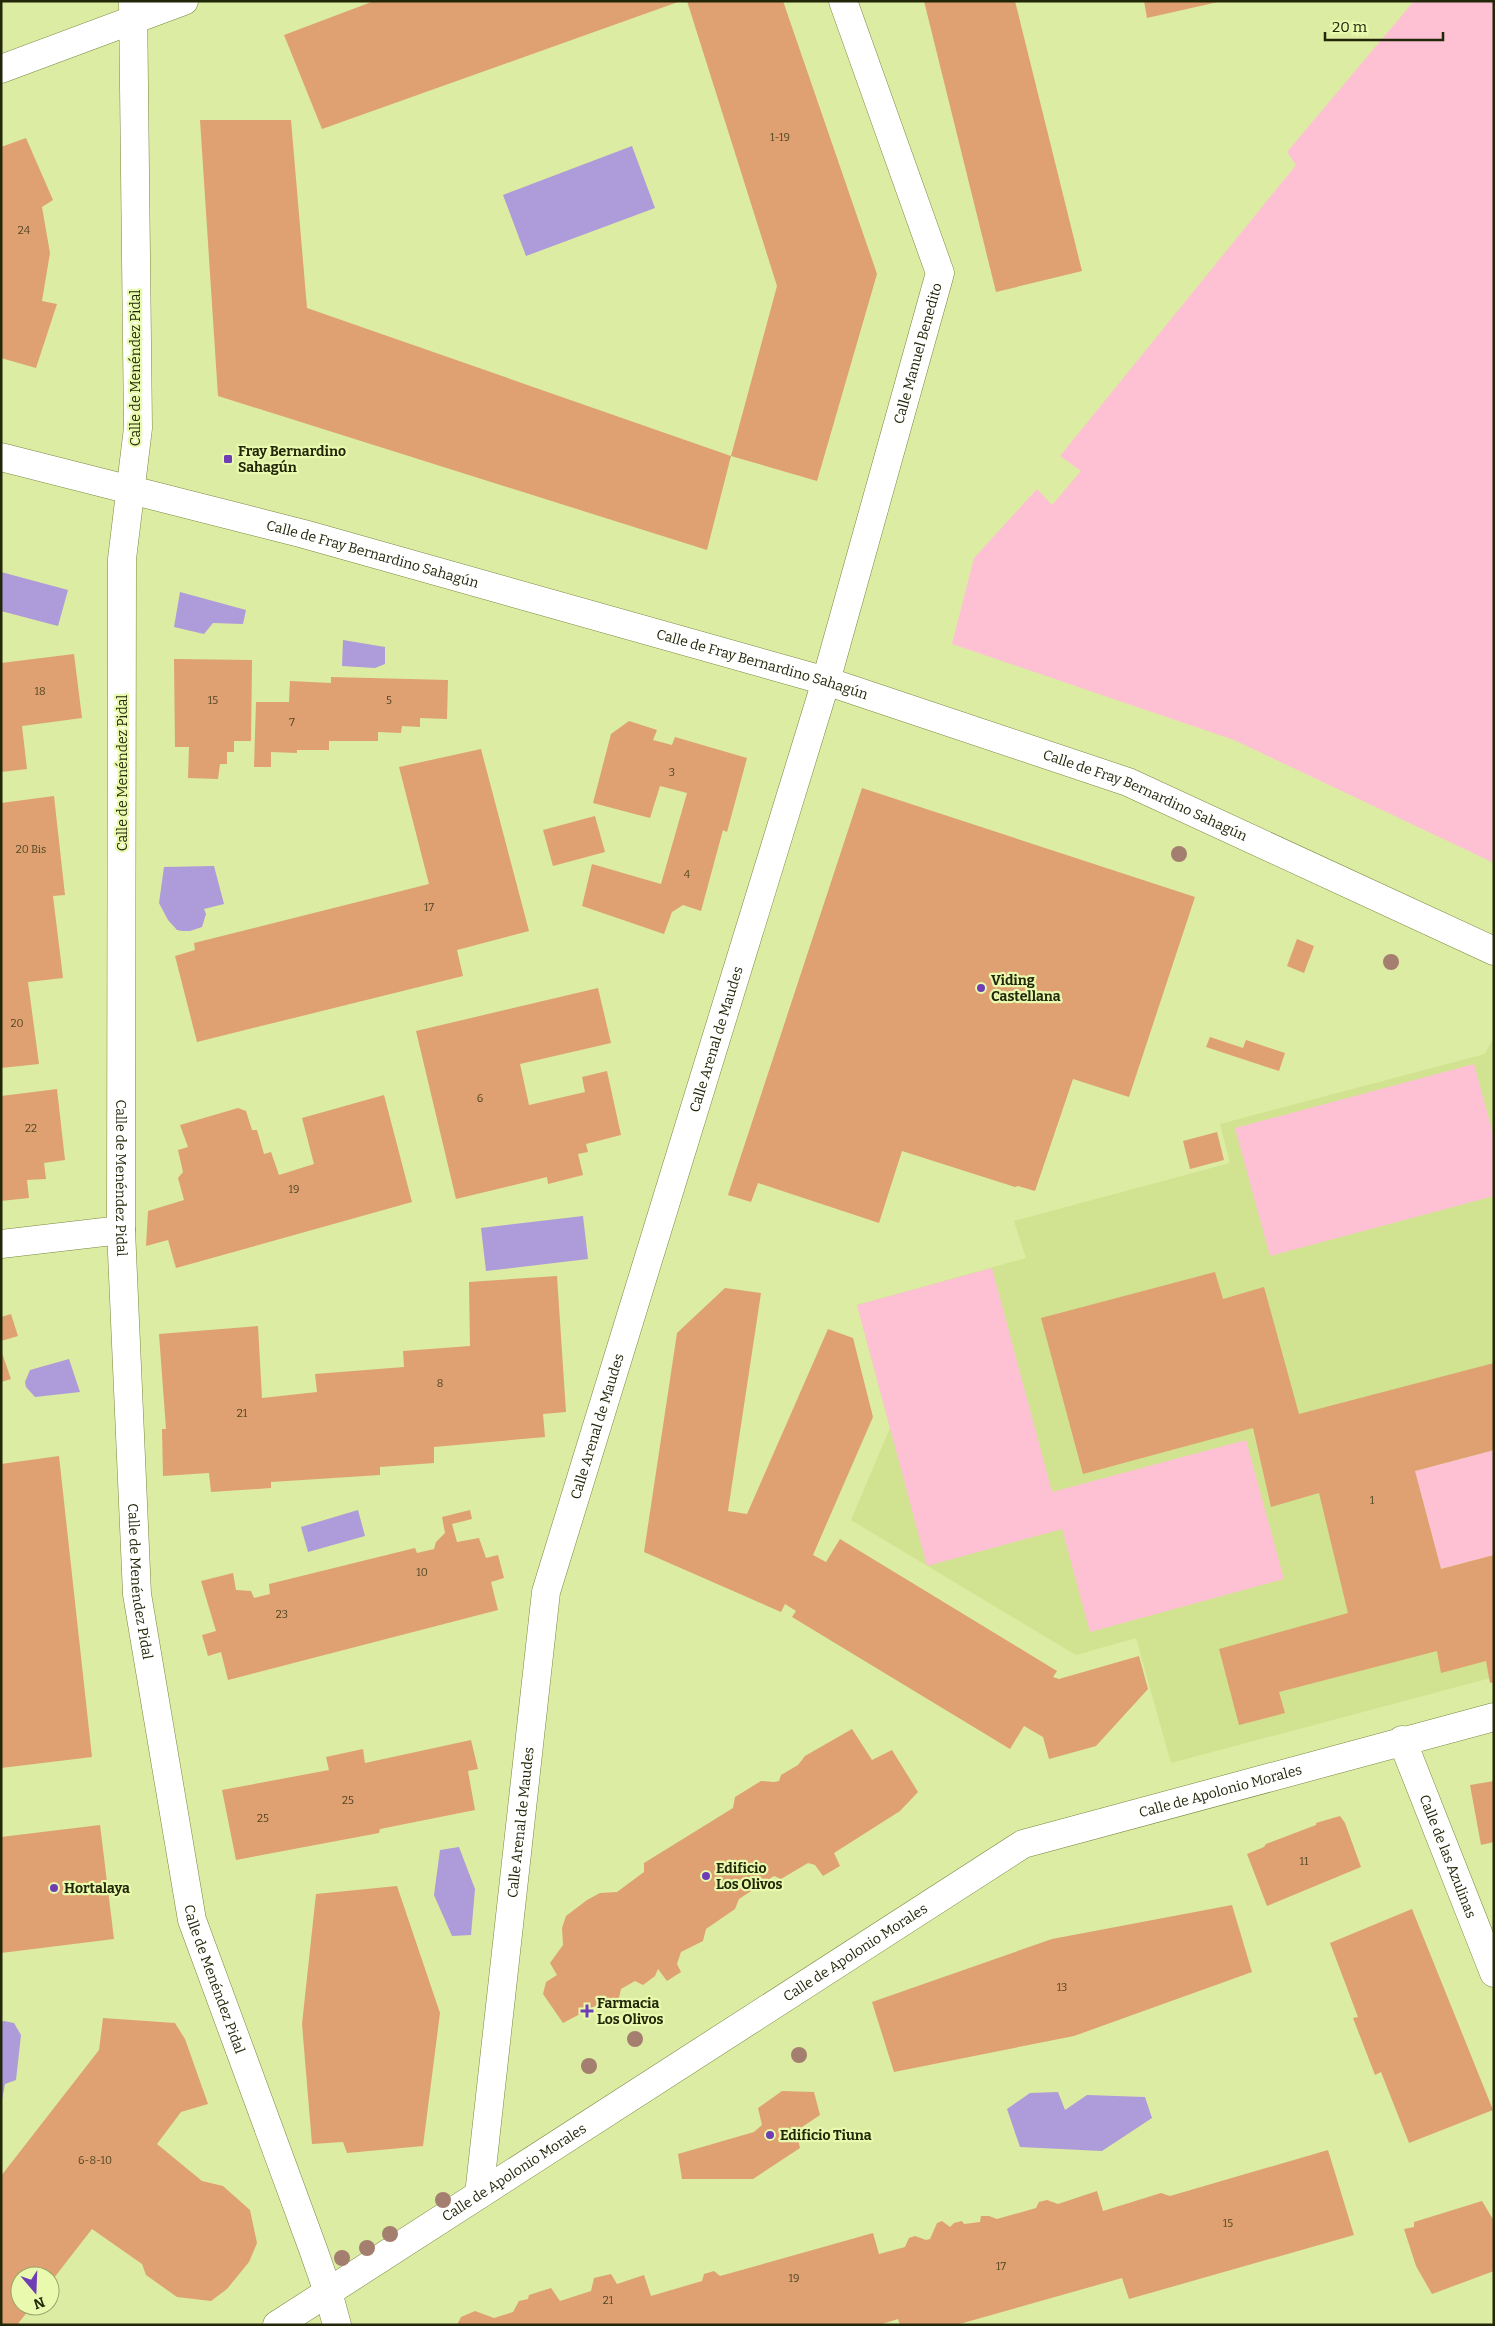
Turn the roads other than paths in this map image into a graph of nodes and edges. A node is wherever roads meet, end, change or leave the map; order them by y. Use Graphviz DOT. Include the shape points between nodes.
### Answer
graph roads {
  1 [pos="184,1"];
  2 [pos="843,1"];
  3 [pos="133,11"];
  4 [pos="1,70"];
  5 [pos="1,458"];
  6 [pos="131,491"];
  7 [pos="826,681"];
  8 [pos="1494,951"];
  9 [pos="120,1230"];
  10 [pos="1,1244"];
  11 [pos="1494,1716"];
  12 [pos="1402,1740"];
  13 [pos="1494,1974"];
  14 [pos="479,2195"];
  15 [pos="328,2292"];
  16 [pos="277,2325"];
  17 [pos="336,2325"];
  1 -- 3 [label="street"];
  2 -- 7 [label="street, Calle Manuel Benedito" via="940,273"];
  3 -- 4 [label="street"];
  3 -- 6 [label="street, Calle de Menéndez Pidal" via="138,428"];
  5 -- 6 [label="street, Calle de Fray Bernardino Sahagún"];
  6 -- 7 [label="street, Calle de Fray Bernardino Sahagún" via="304,534"];
  6 -- 9 [label="street, Calle de Menéndez Pidal" via="122,558"];
  7 -- 8 [label="street, Calle de Fray Bernardino Sahagún" via="1128,782"];
  7 -- 14 [label="street, Calle Arenal de Maudes" via="546,1592"];
  9 -- 10 [label="street"];
  9 -- 15 [label="street, Calle de Menéndez Pidal" via="137,1594 192,1920"];
  11 -- 12 [label="street, Calle de Apolonio Morales"];
  12 -- 13 [label="street, Calle de las Azulinas"];
  12 -- 14 [label="street, Calle de Apolonio Morales" via="1023,1844"];
  14 -- 15 [label="street, Calle de Apolonio Morales"];
  15 -- 16 [label="street, Calle de Apolonio Morales"];
  15 -- 17 [label="street, Calle de Menéndez Pidal"];
}
